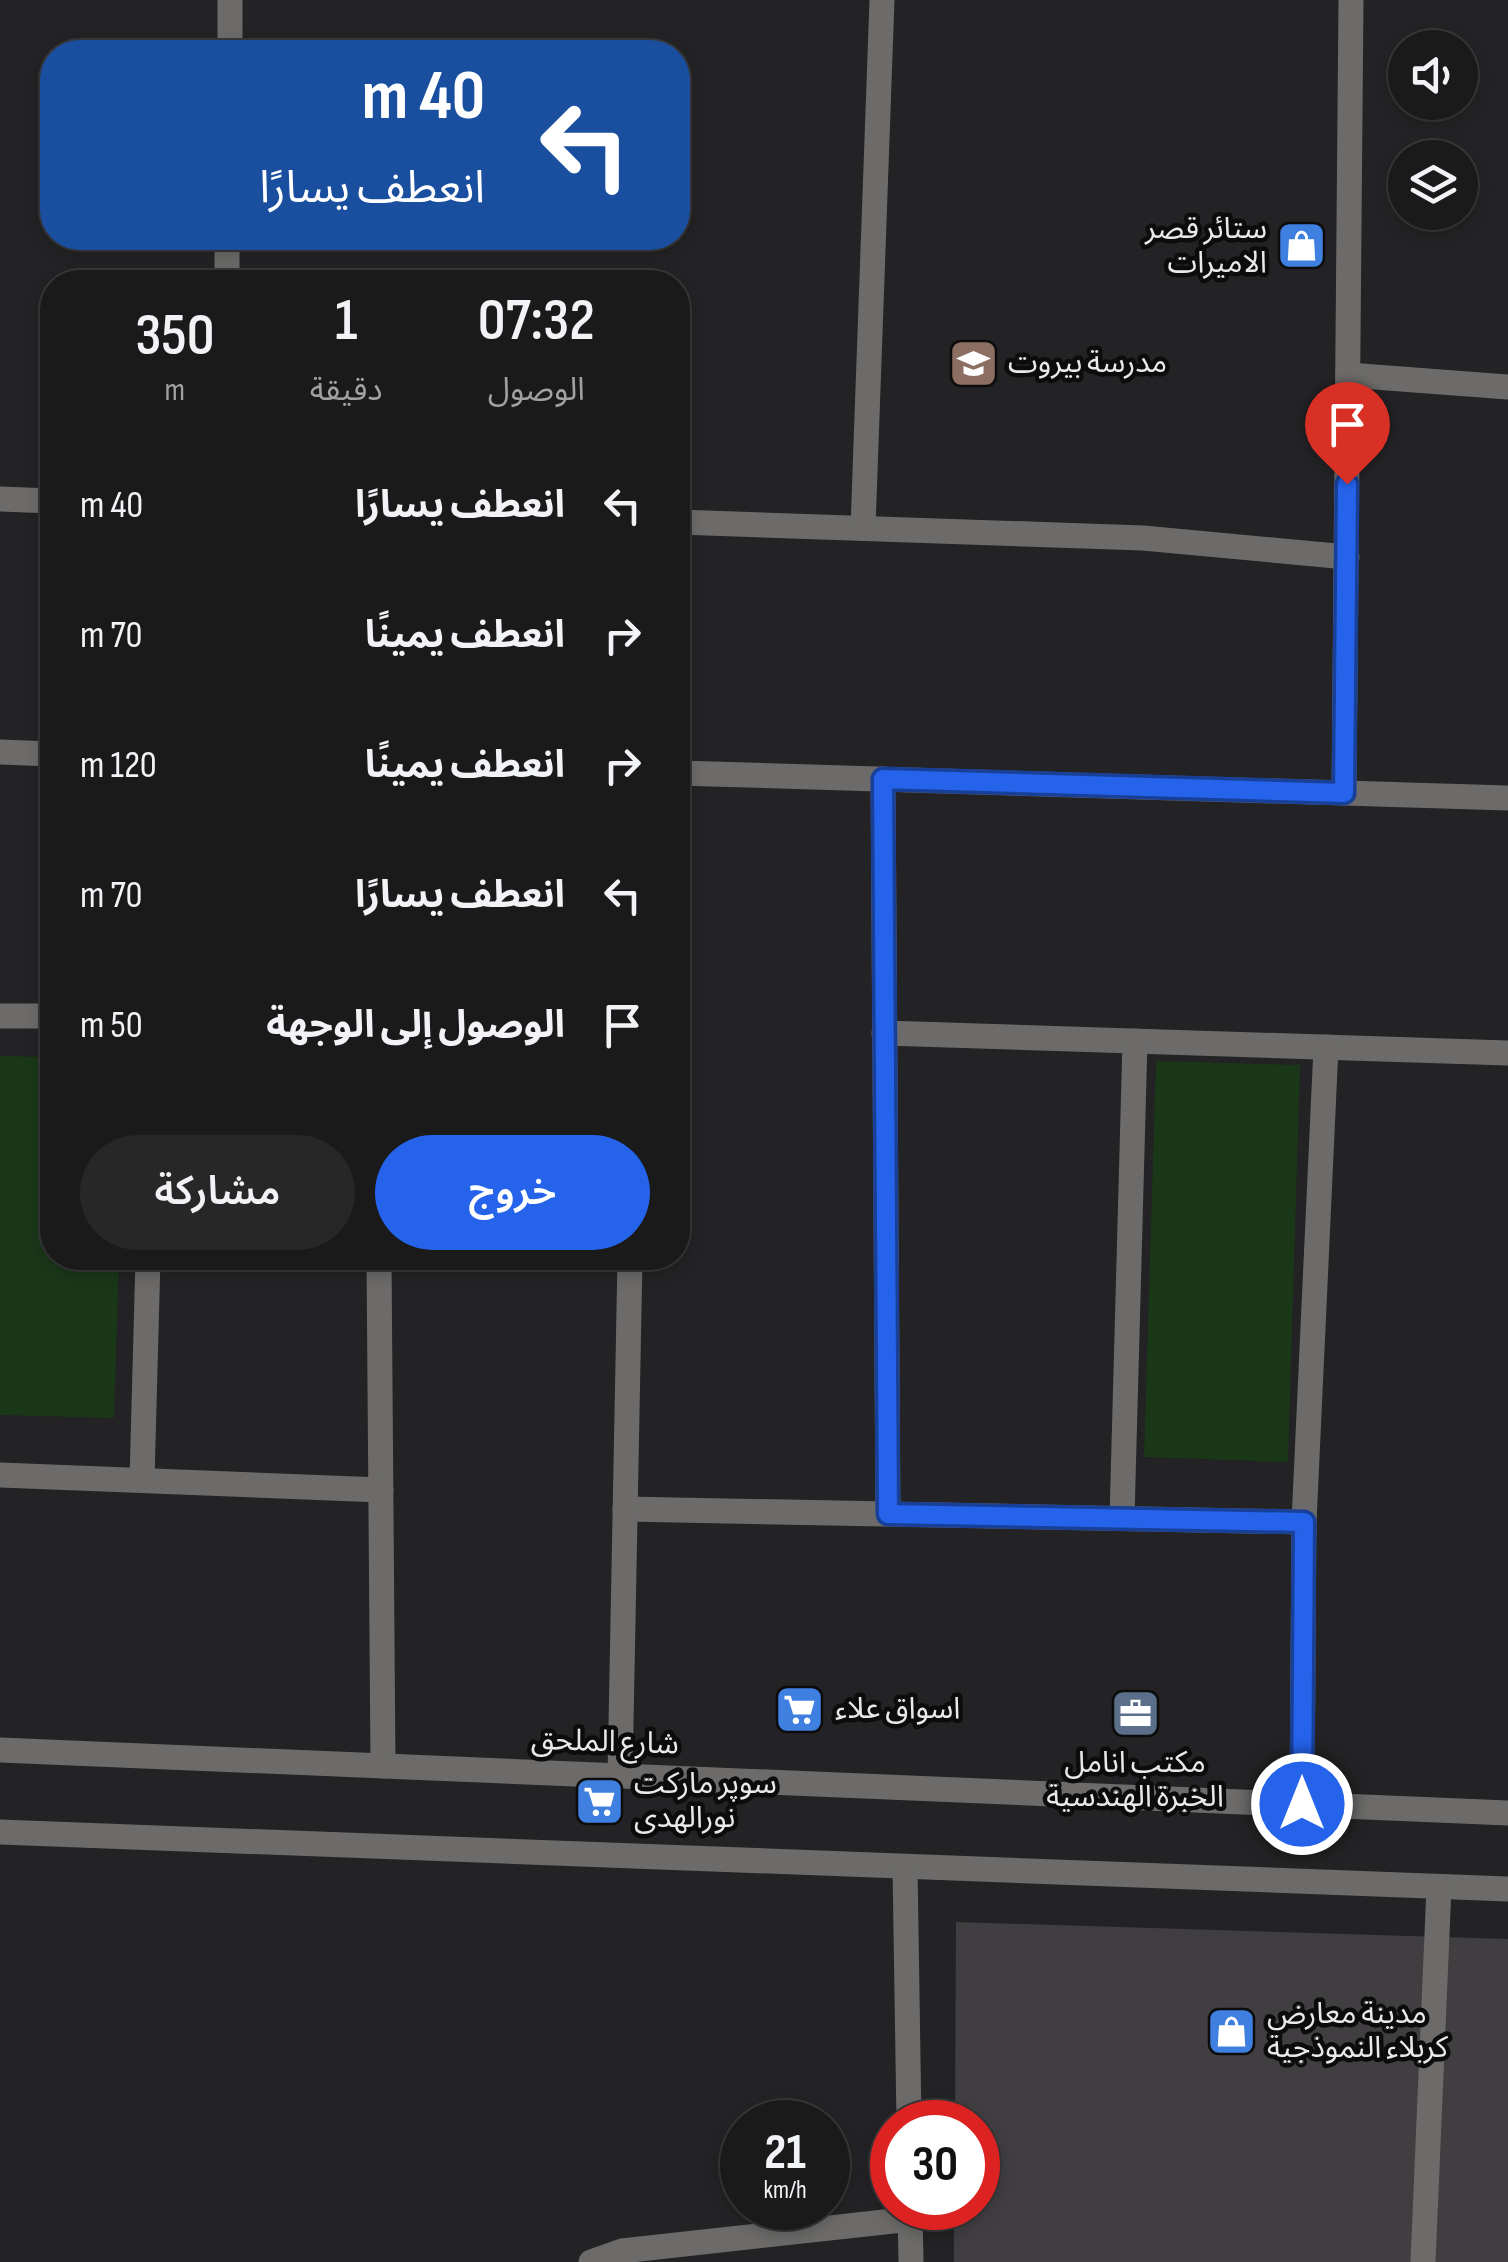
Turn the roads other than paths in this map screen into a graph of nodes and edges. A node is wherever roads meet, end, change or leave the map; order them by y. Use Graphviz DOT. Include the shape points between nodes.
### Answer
graph roads {
  1 [pos="230,0"];
  2 [pos="882,0"];
  3 [pos="1350,0"];
  4 [pos="230,40"];
  5 [pos="1348,375"];
  6 [pos="1508,388"];
  7 [pos="0,499"];
  8 [pos="40,501"];
  9 [pos="690,522"];
  10 [pos="863,528"];
  11 [pos="1347,557"];
  12 [pos="0,752"];
  13 [pos="40,754"];
  14 [pos="690,773"];
  15 [pos="883,779"];
  16 [pos="1344,793"];
  17 [pos="1508,798"];
  18 [pos="0,1016"];
  19 [pos="40,1016"];
  20 [pos="884,1033"];
  21 [pos="1135,1041"];
  22 [pos="1326,1047"];
  23 [pos="1508,1052"];
  24 [pos="148,1270"];
  25 [pos="379,1270"];
  26 [pos="630,1270"];
  27 [pos="0,1475"];
  28 [pos="142,1480"];
  29 [pos="381,1490"];
  30 [pos="625,1509"];
  31 [pos="888,1514"];
  32 [pos="1122,1518"];
  33 [pos="1304,1522"];
  34 [pos="0,1750"];
  35 [pos="383,1766"];
  36 [pos="620,1776"];
  37 [pos="1302,1804"];
  38 [pos="1508,1813"];
  39 [pos="0,1832"];
  40 [pos="905,1866"];
  41 [pos="1439,1887"];
  42 [pos="1508,1890"];
  43 [pos="909,2100"];
  44 [pos="870,2219"];
  45 [pos="910,2230"];
  46 [pos="591,2262"];
  47 [pos="911,2262"];
  48 [pos="1423,2262"];
  1 -- 4 [label="street"];
  2 -- 10 [label="street"];
  3 -- 5 [label="street"];
  5 -- 6 [label="street"];
  5 -- 11 [label="street"];
  7 -- 8 [label="street"];
  9 -- 10 [label="street"];
  10 -- 11 [label="street" via="1144,538"];
  11 -- 16 [label="street"];
  12 -- 13 [label="street"];
  14 -- 15 [label="street"];
  15 -- 16 [label="street"];
  15 -- 20 [label="street"];
  16 -- 17 [label="street"];
  18 -- 19 [label="street"];
  20 -- 21 [label="street"];
  20 -- 31 [label="street"];
  21 -- 22 [label="street"];
  21 -- 32 [label="street"];
  22 -- 23 [label="street"];
  22 -- 33 [label="street"];
  24 -- 28 [label="street"];
  25 -- 29 [label="street"];
  26 -- 30 [label="street"];
  27 -- 28 [label="street"];
  28 -- 29 [label="street"];
  29 -- 35 [label="street"];
  30 -- 31 [label="street"];
  30 -- 36 [label="street"];
  31 -- 32 [label="street"];
  32 -- 33 [label="street"];
  33 -- 37 [label="street"];
  34 -- 35 [label="street, شارع الملحق"];
  35 -- 36 [label="street, شارع الملحق"];
  36 -- 37 [label="street, شارع الملحق"];
  37 -- 38 [label="street, شارع الملحق"];
  39 -- 40 [label="street"];
  40 -- 41 [label="street"];
  40 -- 43 [label="street"];
  41 -- 42 [label="street"];
  41 -- 48 [label="street"];
  44 -- 46 [label="street" via="622,2252"];
  45 -- 47 [label="street"];
}
